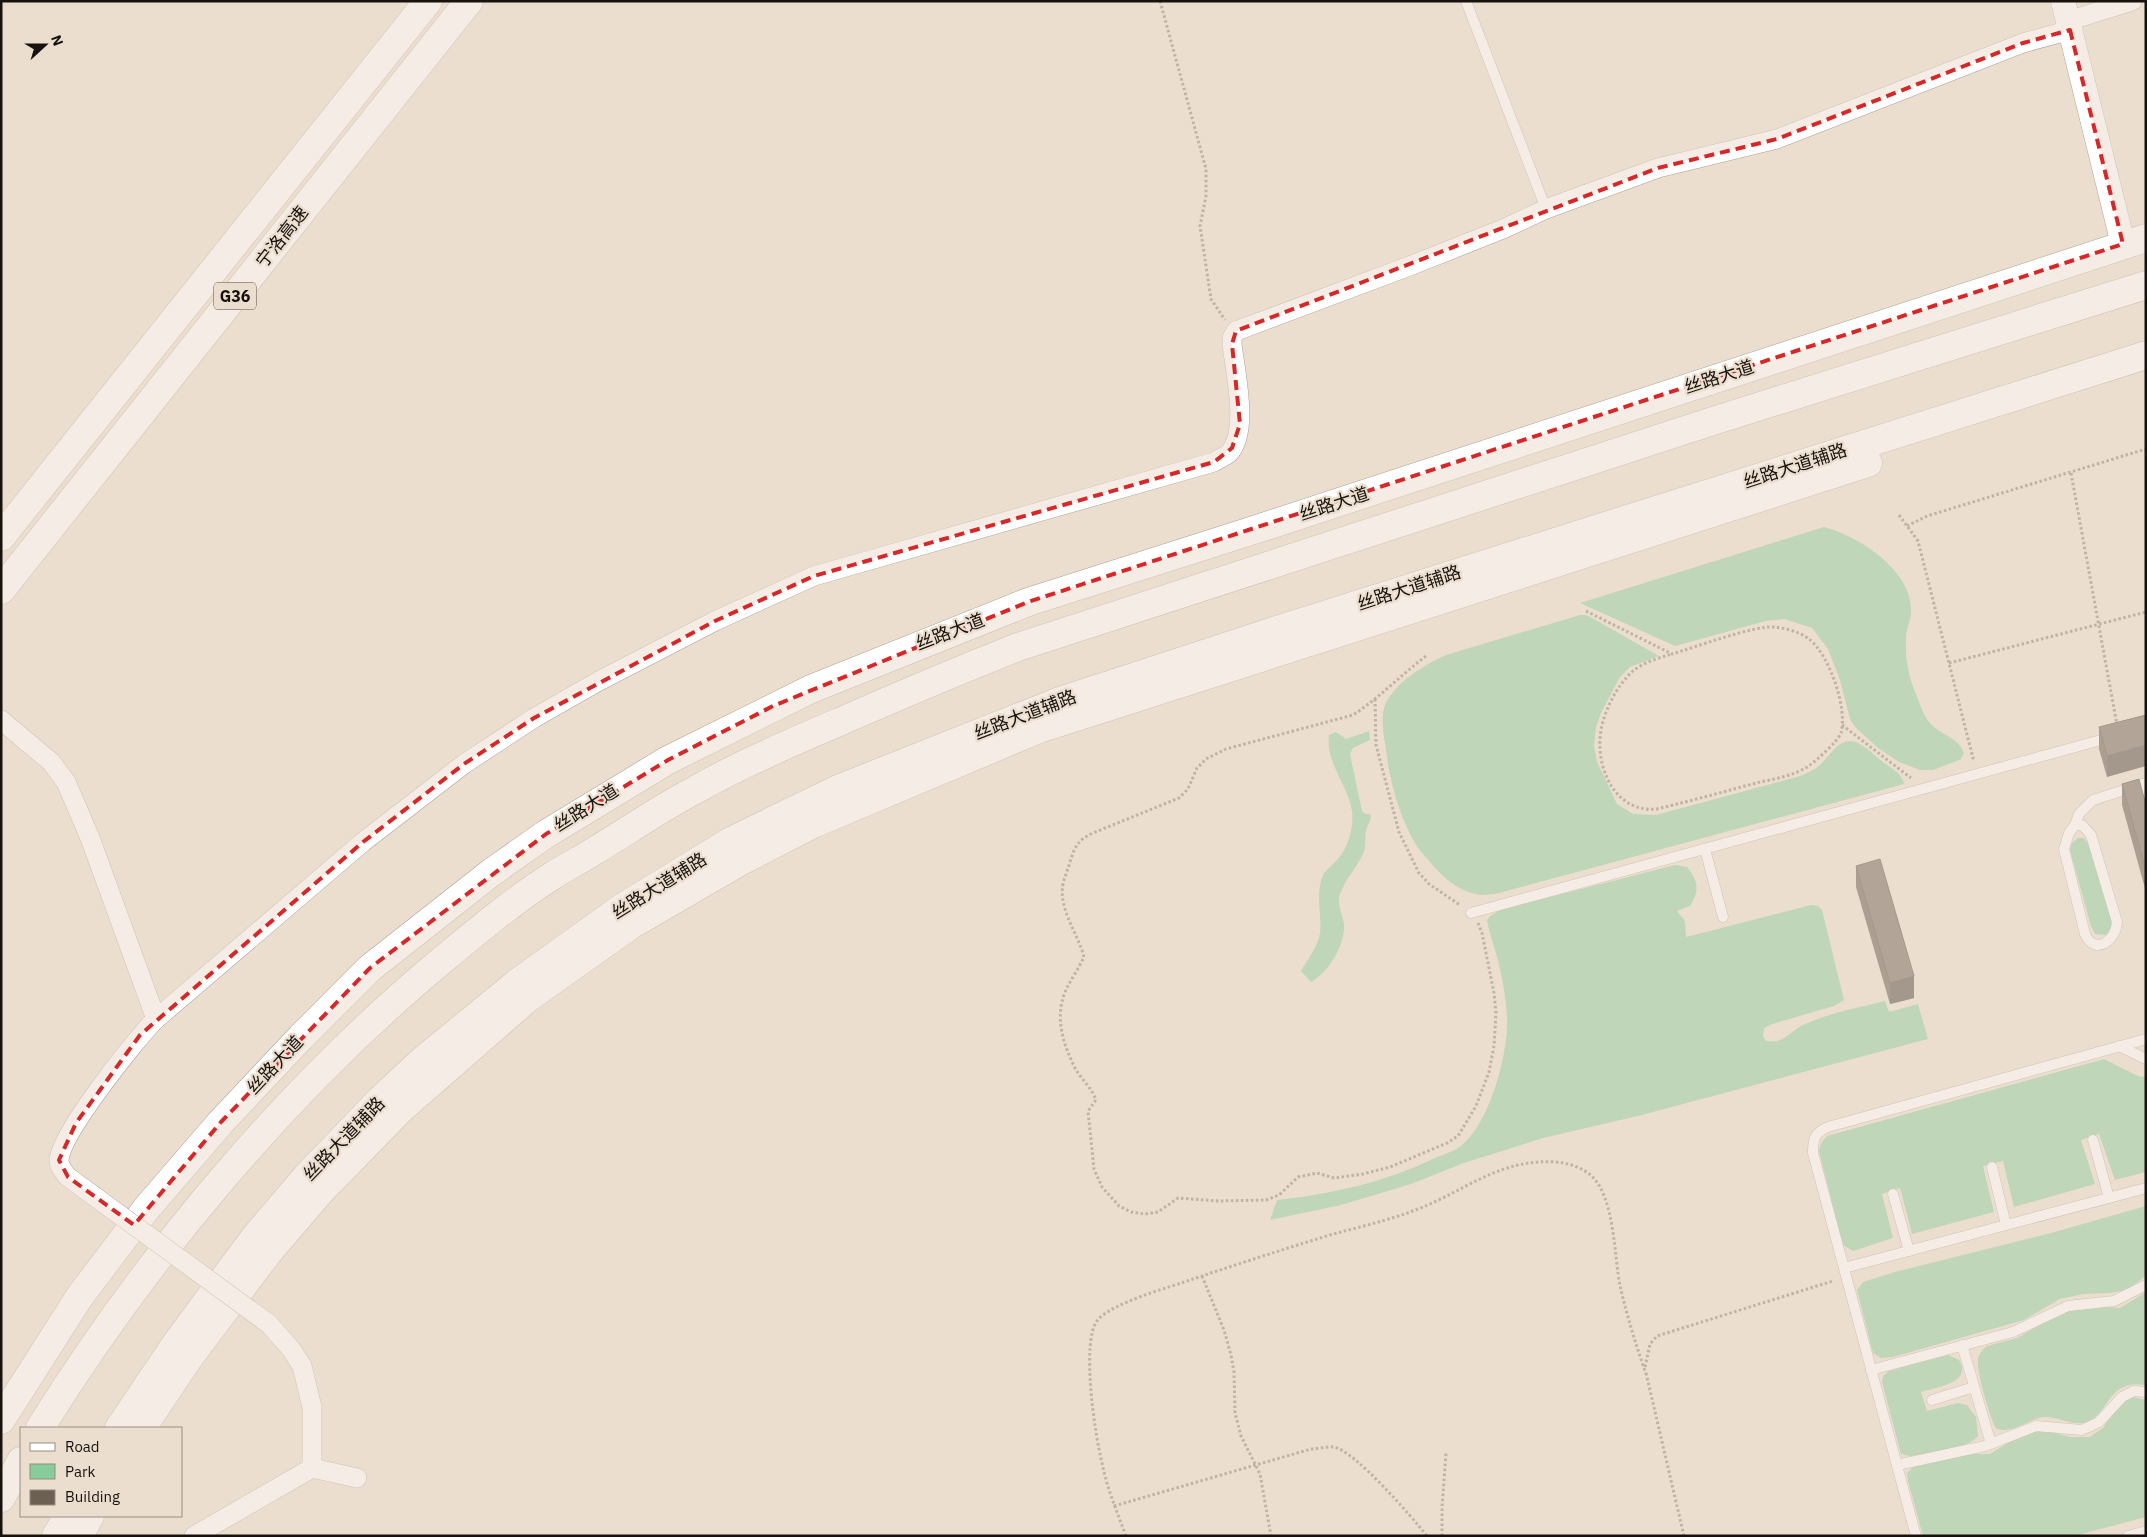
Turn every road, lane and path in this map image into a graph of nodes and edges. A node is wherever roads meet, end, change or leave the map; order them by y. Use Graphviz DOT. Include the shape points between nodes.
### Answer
graph roads {
  1 [pos="428,1"];
  2 [pos="469,1"];
  3 [pos="1160,1"];
  4 [pos="1466,1"];
  5 [pos="2132,1"];
  6 [pos="2067,17"];
  7 [pos="1546,209"];
  8 [pos="2134,241"];
  9 [pos="2146,285"];
  10 [pos="1236,331"];
  11 [pos="2146,355"];
  12 [pos="2146,375"];
  13 [pos="2146,449"];
  14 [pos="2071,473"];
  15 [pos="1899,515"];
  16 [pos="1907,526"];
  17 [pos="1,537"];
  18 [pos="1,590"];
  19 [pos="1586,610"];
  20 [pos="2146,612"];
  21 [pos="2100,623"];
  22 [pos="1672,654"];
  23 [pos="1426,656"];
  24 [pos="1949,663"];
  25 [pos="1374,699"];
  26 [pos="1,720"];
  27 [pos="1842,725"];
  28 [pos="2119,735"];
  29 [pos="1977,774"];
  30 [pos="2144,784"];
  31 [pos="1926,789"];
  32 [pos="2146,799"];
  33 [pos="2075,825"];
  34 [pos="1704,849"];
  35 [pos="1471,913"];
  36 [pos="1723,917"];
  37 [pos="156,1019"];
  38 [pos="2146,1039"];
  39 [pos="2119,1046"];
  40 [pos="2146,1059"];
  41 [pos="2093,1140"];
  42 [pos="1992,1167"];
  43 [pos="2146,1188"];
  44 [pos="1893,1194"];
  45 [pos="2109,1198"];
  46 [pos="2006,1225"];
  47 [pos="1909,1251"];
  48 [pos="1845,1273"];
  49 [pos="1202,1276"];
  50 [pos="2146,1285"];
  51 [pos="1962,1345"];
  52 [pos="1871,1370"];
  53 [pos="1646,1374"];
  54 [pos="1974,1387"];
  55 [pos="2146,1392"];
  56 [pos="1932,1400"];
  57 [pos="1,1420"];
  58 [pos="41,1427"];
  59 [pos="120,1427"];
  60 [pos="143,1427"];
  61 [pos="1991,1444"];
  62 [pos="1446,1453"];
  63 [pos="20,1463"];
  64 [pos="1256,1465"];
  65 [pos="1897,1465"];
  66 [pos="312,1468"];
  67 [pos="357,1478"];
  68 [pos="1,1498"];
  69 [pos="1114,1506"];
  70 [pos="67,1517"];
  71 [pos="89,1517"];
  72 [pos="2146,1531"];
  73 [pos="56,1536"];
  74 [pos="79,1536"];
  75 [pos="194,1536"];
  76 [pos="1126,1536"];
  77 [pos="1270,1536"];
  78 [pos="1427,1536"];
  79 [pos="1442,1536"];
  80 [pos="1684,1536"];
  81 [pos="1916,1536"];
  82 [pos="2128,1536"];
  1 -- 17 [label="main road, 宁洛高速 / G36"];
  2 -- 18 [label="main road, 宁洛高速 / G36"];
  3 -- 10 [label="path" via="1206,169 1206,196 1200,226 1211,299 1221,316"];
  4 -- 7 [label="lane"];
  5 -- 6 [label="street"];
  6 -- 7 [label="street" via="2023,43 1777,139 1658,168"];
  6 -- 8 [label="street"];
  7 -- 10 [label="street" via="1477,240"];
  8 -- 57 [label="main road, 丝路大道" via="1028,602 812,688 668,760 546,834 370,968 221,1122 146,1209 80,1296"];
  9 -- 58 [label="main road, 丝路大道" via="1698,426 1018,647 796,740 696,789 551,876 522,897 411,986 352,1040 292,1100 208,1197 127,1301"];
  10 -- 37 [label="street" via="1232,344 1240,424 1228,454 1214,462 814,576 599,681 534,718 464,764 363,842"];
  11 -- 59 [label="main road, 丝路大道辅路" via="1060,701 838,789 731,841 623,907 516,982 381,1099 306,1177 255,1237 177,1342"];
  12 -- 60 [label="main road, 丝路大道辅路" via="1038,729 813,824 752,856 631,925 528,998 401,1109 320,1192 267,1254"];
  13 -- 14 [label="path"];
  14 -- 16 [label="path" via="1926,516"];
  14 -- 21 [label="path"];
  15 -- 16 [label="path"];
  16 -- 24 [label="path" via="1918,541"];
  19 -- 22 [label="path"];
  20 -- 21 [label="path"];
  21 -- 24 [label="path"];
  21 -- 28 [label="path"];
  22 -- 27 [label="path" via="1772,627 1802,635 1820,650 1832,672"];
  22 -- 27 [label="path" via="1633,672 1613,698 1602,726 1600,739 1604,768 1614,790 1640,810 1658,810 1789,774 1810,765 1836,740"];
  23 -- 25 [label="path"];
  24 -- 29 [label="path"];
  25 -- 35 [label="path" via="1376,745 1390,804 1408,854 1429,884"];
  25 -- 35 [label="path" via="1353,715 1226,749 1206,759 1197,768 1188,790 1179,798 1092,833 1076,845 1063,885 1063,899 1084,957 1065,992 1061,1032 1076,1070 1096,1100 1088,1111 1094,1169 1102,1187 1118,1206 1145,1214 1158,1212 1178,1198 1266,1200 1279,1196 1298,1177 1317,1173 1334,1178 1363,1174 1390,1167 1458,1136 1476,1106 1489,1072 1496,1013 1482,933"];
  26 -- 37 [label="street" via="51,762 66,782 90,838"];
  27 -- 31 [label="path"];
  28 -- 29 [label="lane"];
  29 -- 31 [label="lane"];
  30 -- 32 [label="lane"];
  30 -- 33 [label="lane" via="2093,800 2079,814"];
  31 -- 34 [label="lane"];
  33 -- 33 [label="lane" via="2064,849 2088,938 2098,945 2112,940 2117,922 2091,835 2082,825"];
  34 -- 35 [label="lane"];
  34 -- 36 [label="lane"];
  37 -- 66 [label="street, bridge" via="140,1035 76,1123 63,1145 60,1167 68,1177 269,1324 291,1349 302,1366 312,1407"];
  38 -- 39 [label="lane"];
  39 -- 40 [label="lane"];
  39 -- 48 [label="lane" via="1819,1130 1813,1140 1813,1153"];
  41 -- 45 [label="lane"];
  42 -- 46 [label="lane"];
  43 -- 45 [label="lane"];
  44 -- 47 [label="lane"];
  45 -- 46 [label="lane"];
  46 -- 47 [label="lane"];
  47 -- 48 [label="lane"];
  48 -- 52 [label="lane"];
  48 -- 53 [label="path" via="1657,1336 1647,1352"];
  49 -- 53 [label="path" via="1417,1210 1520,1164 1539,1161 1575,1166 1590,1174 1602,1190 1629,1325"];
  49 -- 64 [label="path" via="1231,1355 1234,1413 1241,1436"];
  49 -- 69 [label="path" via="1118,1306 1096,1322 1091,1335 1090,1382 1101,1463"];
  50 -- 51 [label="lane" via="2114,1301 2068,1306 2013,1332"];
  51 -- 52 [label="lane"];
  51 -- 54 [label="lane"];
  52 -- 65 [label="lane"];
  53 -- 80 [label="path"];
  54 -- 56 [label="lane"];
  54 -- 61 [label="lane"];
  55 -- 61 [label="lane" via="2134,1390 2122,1397 2099,1422 2082,1430 2036,1426"];
  61 -- 65 [label="lane"];
  62 -- 79 [label="path"];
  63 -- 68 [label="main road"];
  64 -- 69 [label="path"];
  64 -- 77 [label="path"];
  64 -- 78 [label="path" via="1311,1449 1334,1447 1361,1466"];
  65 -- 81 [label="lane"];
  66 -- 67 [label="street"];
  66 -- 75 [label="street"];
  69 -- 76 [label="path"];
  70 -- 73 [label="main road"];
  71 -- 74 [label="main road"];
  72 -- 82 [label="lane"];
}
